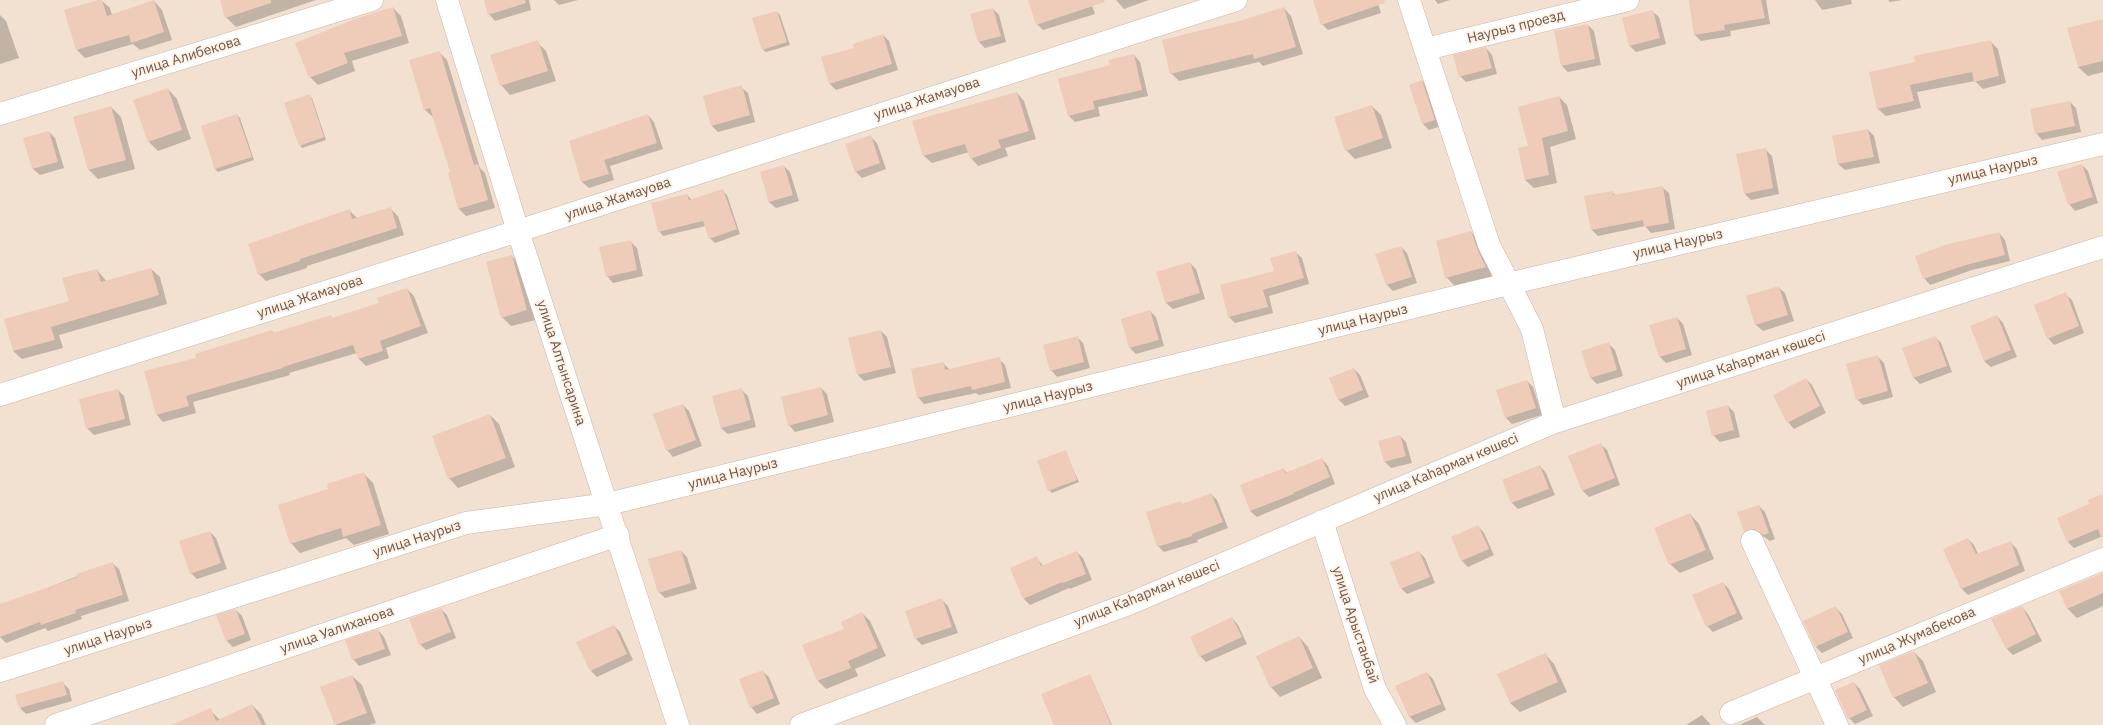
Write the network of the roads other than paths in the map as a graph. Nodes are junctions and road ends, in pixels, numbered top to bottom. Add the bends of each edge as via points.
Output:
1 (372, 0) edge
2 (446, 0) edge
3 (1236, 0) edge
4 (1409, 0) edge
5 (1628, 0) edge
6 (1426, 49) junction
7 (0, 114) edge
8 (2103, 144) edge
9 (518, 231) junction
10 (2103, 247) edge
11 (1508, 284) junction
12 (0, 395) edge
13 (1555, 422) junction
14 (608, 504) junction
15 (1322, 521) junction
16 (618, 534) junction
17 (1752, 541) dead end
18 (2103, 559) edge
19 (0, 671) edge
20 (1816, 679) junction
21 (1731, 713) dead end
22 (56, 725) edge
23 (678, 725) edge
24 (801, 725) edge
25 (1395, 725) edge
26 (1837, 725) edge

1 - 7 street, улица Алибекова
2 - 9 street, улица Алтынсарина
3 - 9 street, улица Жамауова
4 - 6 street
5 - 6 street, Наурыз проезд
6 - 11 street via 1489,245
8 - 11 street, улица Наурыз
9 - 12 street, улица Жамауова
9 - 14 street, улица Алтынсарина
10 - 13 street, улица Каһарман көшесі
11 - 13 street via 1532,329
11 - 14 street, улица Наурыз
13 - 15 street, улица Каһарман көшесі
14 - 16 street, улица Алтынсарина
14 - 19 street, улица Наурыз via 466,523
15 - 24 street, улица Каһарман көшесі via 1129,604
15 - 25 street, улица Арыстанбай via 1375,689
16 - 22 street, улица Уалиханова
16 - 23 street, улица Алтынсарина
17 - 20 street
18 - 20 street, улица Жумабекова
20 - 21 street, улица Жумабекова
20 - 26 street

